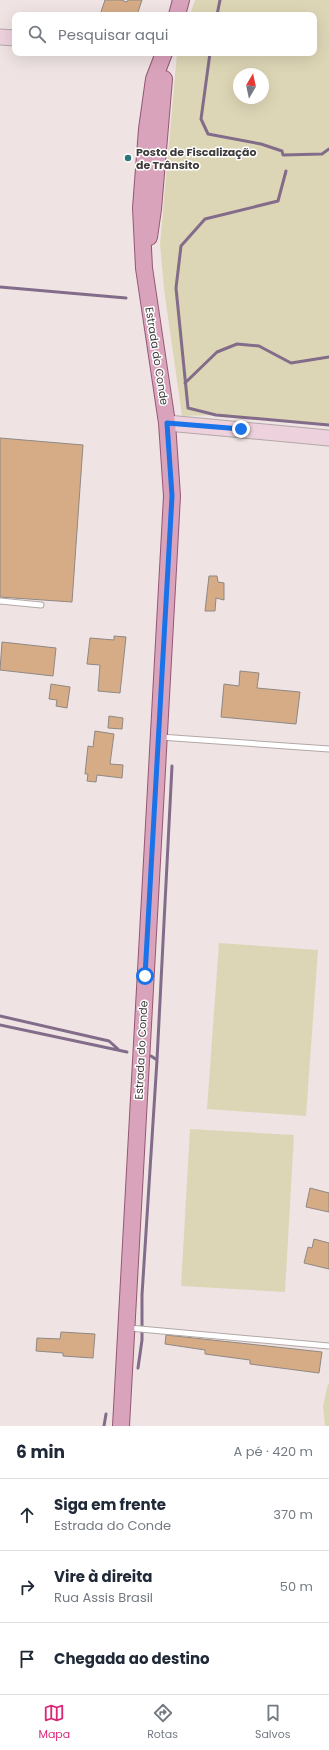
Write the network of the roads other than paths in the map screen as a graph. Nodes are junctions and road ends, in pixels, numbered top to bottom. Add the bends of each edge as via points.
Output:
1 (181, 0) edge
2 (177, 12) edge
3 (0, 37) edge
4 (12, 38) edge
5 (164, 56) edge
6 (167, 423) junction
7 (329, 438) edge
8 (0, 601) edge
9 (41, 605) dead end
10 (159, 737) junction
11 (329, 749) edge
12 (132, 1328) junction
13 (329, 1346) edge
14 (121, 1426) edge

1 - 2 main road
3 - 4 street
5 - 6 main road, Estrada do Conde via 153,209 144,268
6 - 7 street
6 - 10 main road, Estrada do Conde via 172,496
8 - 9 lane
10 - 11 lane
10 - 12 main road, Estrada do Conde
12 - 13 lane
12 - 14 main road, Estrada do Conde

